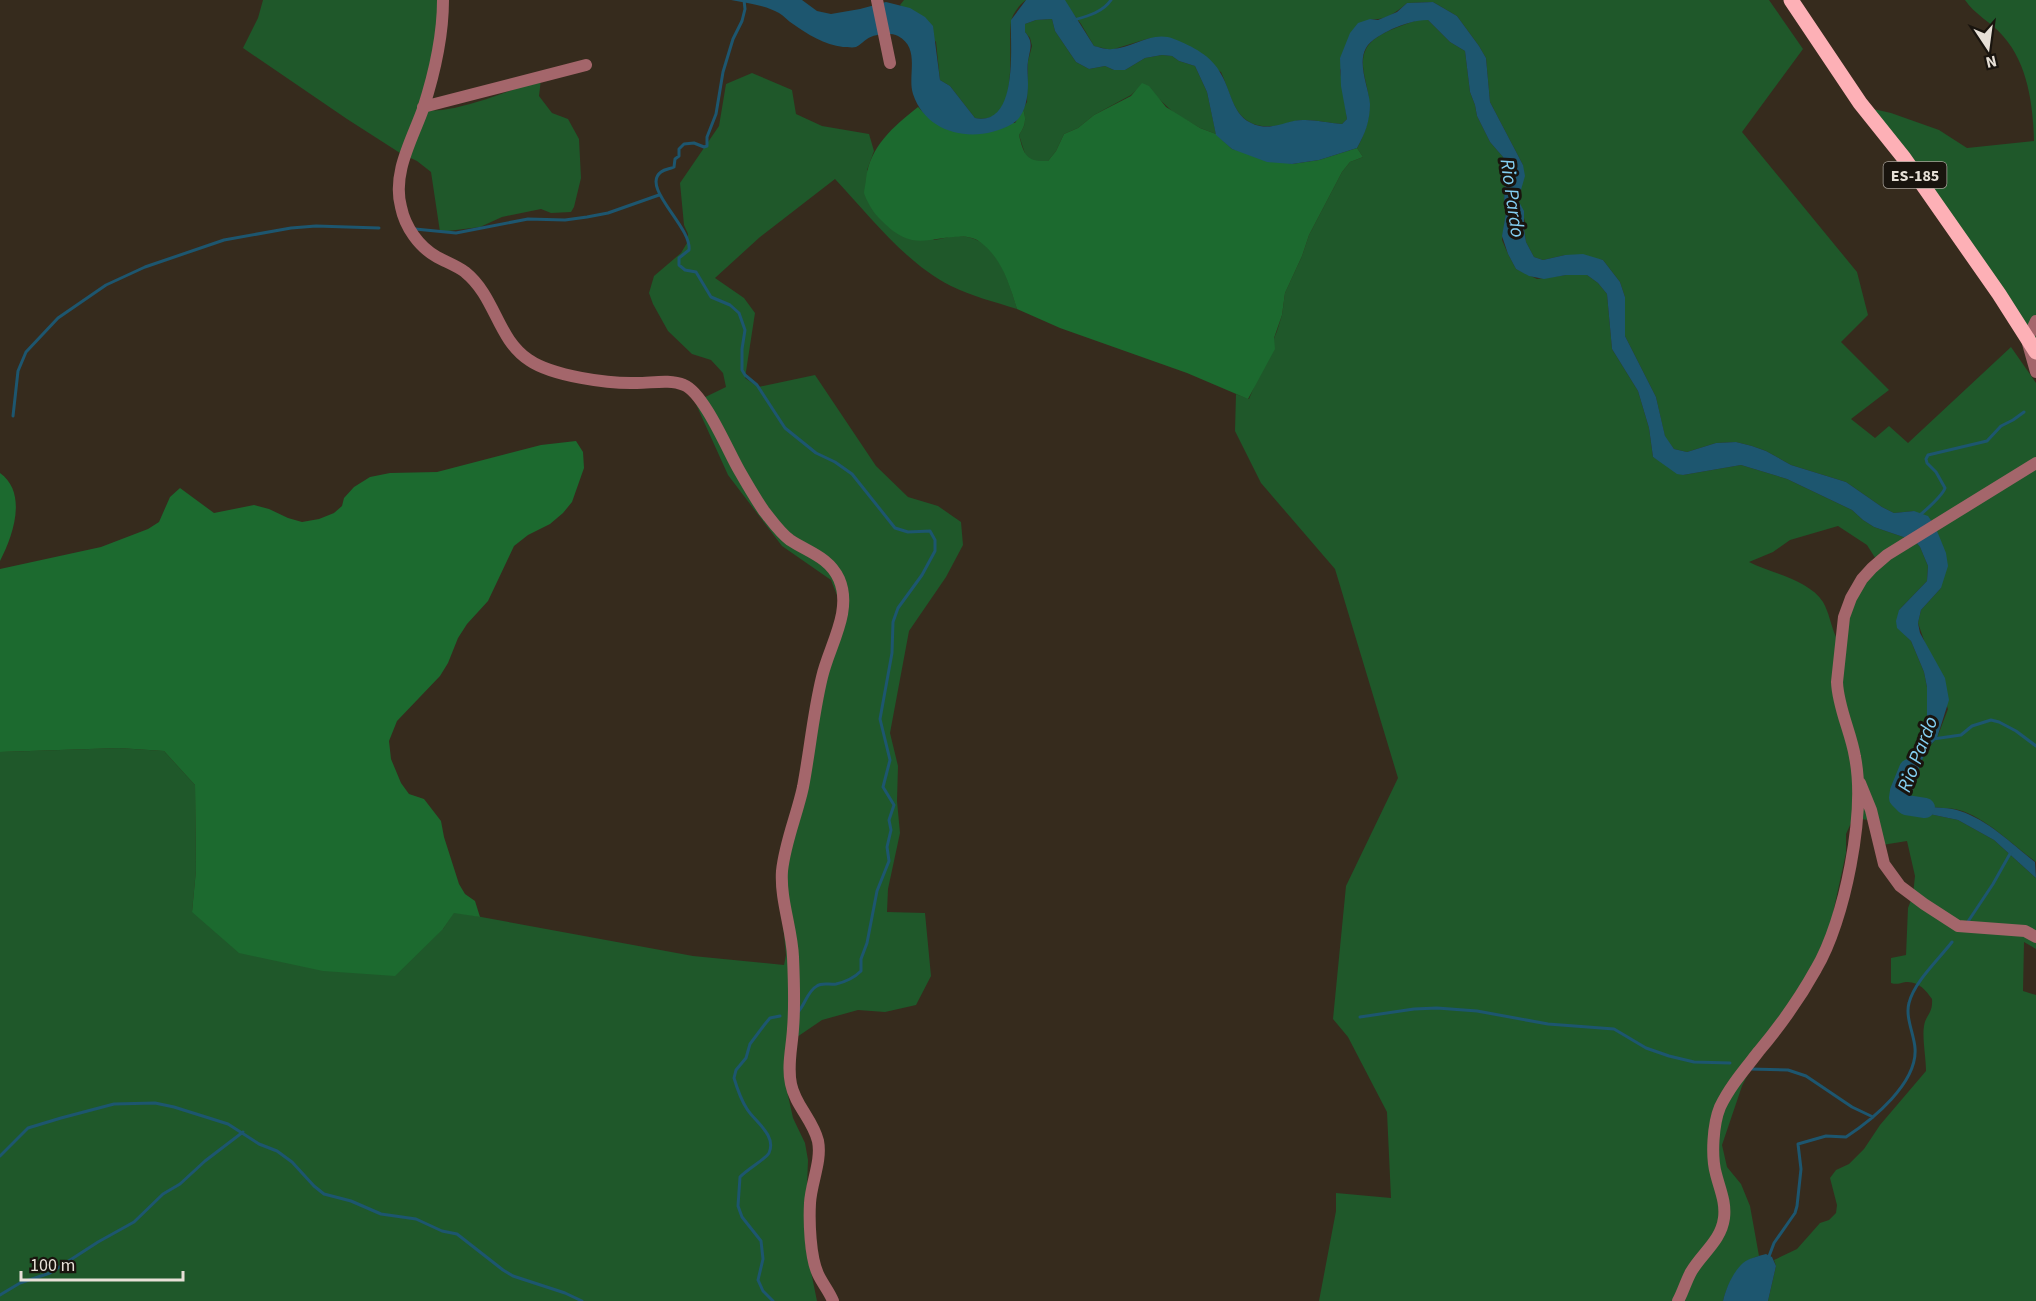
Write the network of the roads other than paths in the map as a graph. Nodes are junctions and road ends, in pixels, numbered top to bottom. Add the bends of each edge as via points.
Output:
1 (443, 0) edge
2 (1791, 0) edge
3 (877, 1) edge
4 (890, 63) dead end
5 (586, 65) dead end
6 (423, 107) junction
7 (2036, 321) edge
8 (2032, 346) edge
9 (2036, 372) edge
10 (2033, 463) edge
11 (1858, 779) junction
12 (2036, 937) edge
13 (833, 1301) edge
14 (1678, 1301) edge

1 - 6 street via 437,52
2 - 8 main road, ES-185
3 - 4 street
5 - 6 street
6 - 13 street via 398,188 401,209 422,246 463,271 480,287 513,347 536,364 607,381 683,384 693,390 765,512 786,537 833,568 842,589 841,618 814,710 803,786 782,874 793,957 790,1082 818,1141 810,1203 813,1253 819,1276
7 - 8 street
8 - 9 street
10 - 11 street via 1887,555 1862,579 1851,598 1844,617 1838,693
11 - 12 street via 1871,810 1884,864 1900,886 1958,926 2025,931
11 - 14 street via 1850,867 1835,926 1817,969 1742,1071 1720,1108 1714,1127 1715,1172 1725,1208 1724,1222 1720,1234 1691,1271

